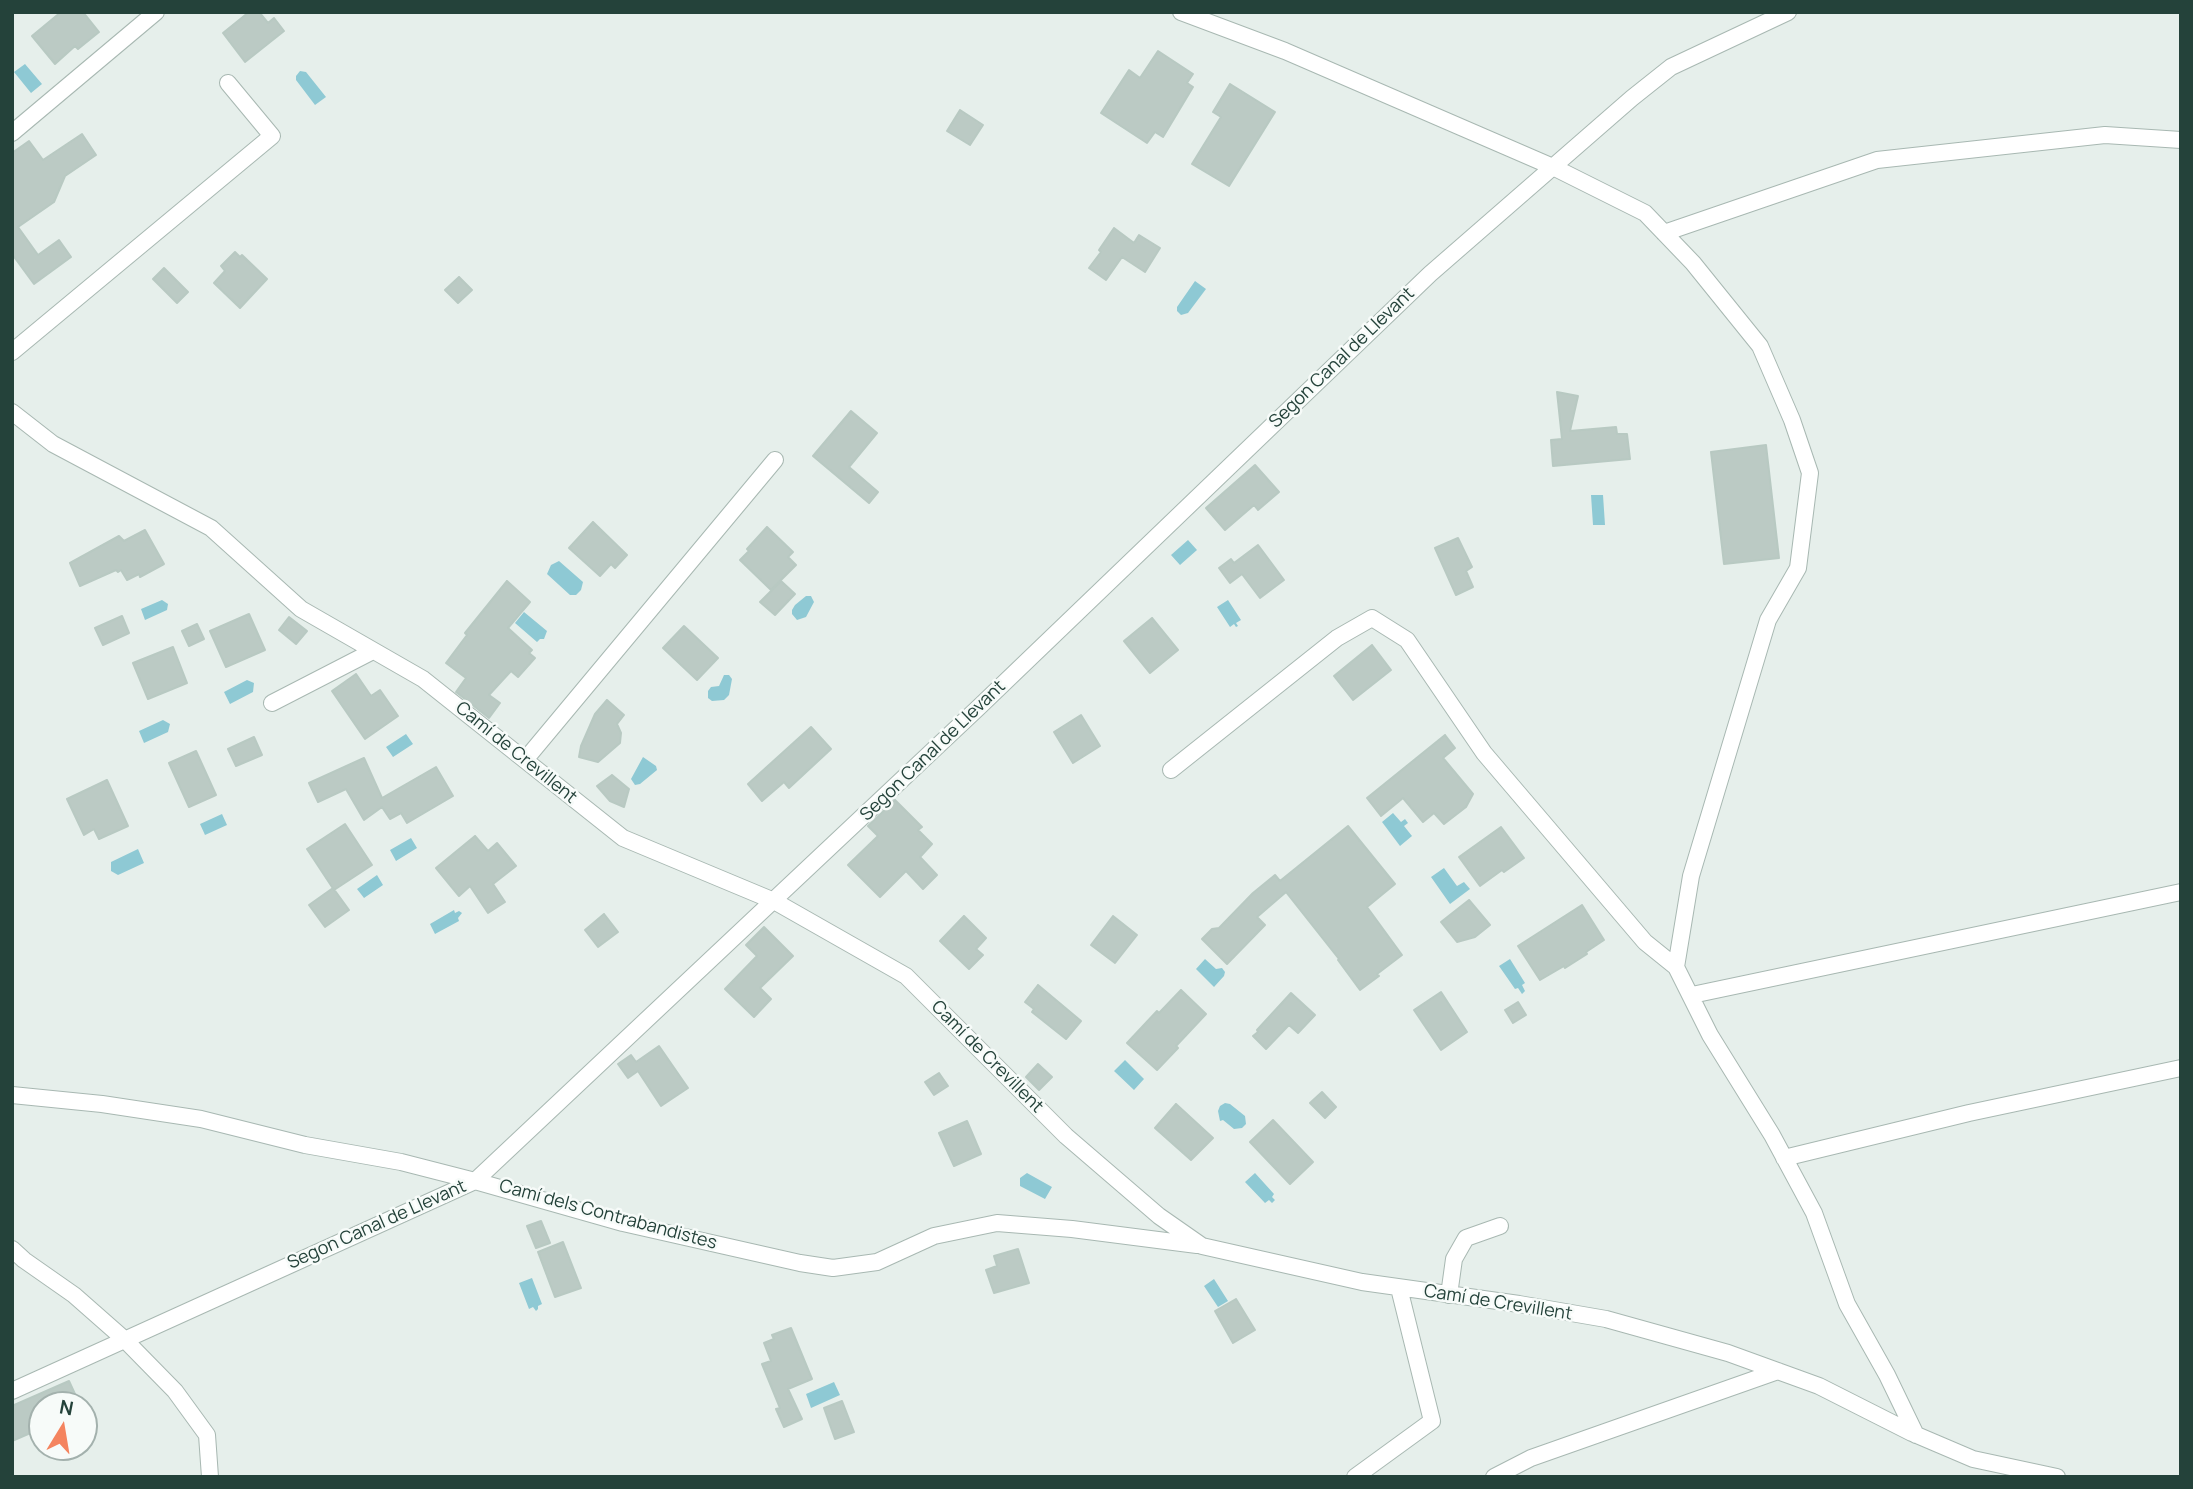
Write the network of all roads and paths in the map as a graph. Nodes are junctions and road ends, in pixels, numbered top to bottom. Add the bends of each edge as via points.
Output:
1 (156, 12) edge
2 (1181, 12) edge
3 (1788, 12) edge
4 (228, 83) dead end
5 (12, 133) edge
6 (2181, 140) edge
7 (1553, 167) junction
8 (1664, 233) junction
9 (12, 352) edge
10 (12, 412) edge
11 (775, 460) dead end
12 (373, 650) junction
13 (272, 703) dead end
14 (525, 760) junction
15 (1171, 770) dead end
16 (2181, 892) edge
17 (774, 901) junction
18 (1676, 967) junction
19 (1692, 995) junction
20 (2181, 1068) edge
21 (12, 1095) edge
22 (1784, 1157) junction
23 (475, 1181) junction
24 (1500, 1226) dead end
25 (1202, 1246) junction
26 (12, 1249) edge
27 (1399, 1288) junction
28 (1449, 1295) junction
29 (124, 1339) junction
30 (1778, 1371) junction
31 (12, 1391) edge
32 (1916, 1435) junction
33 (210, 1477) edge
34 (1355, 1477) edge
35 (1493, 1477) edge
36 (2057, 1477) edge

1 - 5 street
2 - 7 street via 1285,51
3 - 7 street, Segon Canal de Llevant via 1671,67
4 - 9 street via 272,136
6 - 8 street via 2105,135 1877,160
7 - 8 street via 1645,213
7 - 17 street, Segon Canal de Llevant via 1430,274
8 - 18 street via 1760,346 1793,420 1810,473 1798,568 1768,620 1690,876
10 - 12 street, Camí de Crevillent via 53,443 211,528 301,609
11 - 14 street
12 - 13 street
12 - 14 street, Camí de Crevillent via 423,678
14 - 17 street, Camí de Crevillent via 623,838
15 - 18 street via 1337,638 1372,618 1407,640 1483,753 1645,942
16 - 19 street
17 - 23 street, Segon Canal de Llevant
17 - 25 street, Camí de Crevillent via 906,976 1066,1136 1159,1216
18 - 19 street
19 - 22 street via 1710,1035
20 - 22 street
21 - 23 street, Camí dels Contrabandistes via 201,1119
22 - 32 street via 1814,1213 1847,1304
23 - 25 street, Camí dels Contrabandistes via 623,1223 833,1268 877,1262 934,1236 997,1223
23 - 29 street, Segon Canal de Llevant
24 - 28 street via 1466,1238 1454,1259
25 - 27 street, Camí de Crevillent
26 - 29 street
27 - 28 street, Camí de Crevillent
27 - 34 street via 1432,1421
28 - 30 street, Camí de Crevillent via 1606,1319
29 - 31 street, Segon Canal de Llevant
29 - 33 street via 174,1391 207,1435
30 - 32 street, Camí de Crevillent via 1819,1386
30 - 35 street via 1531,1458
32 - 36 street, Camí de Crevillent via 1973,1460

